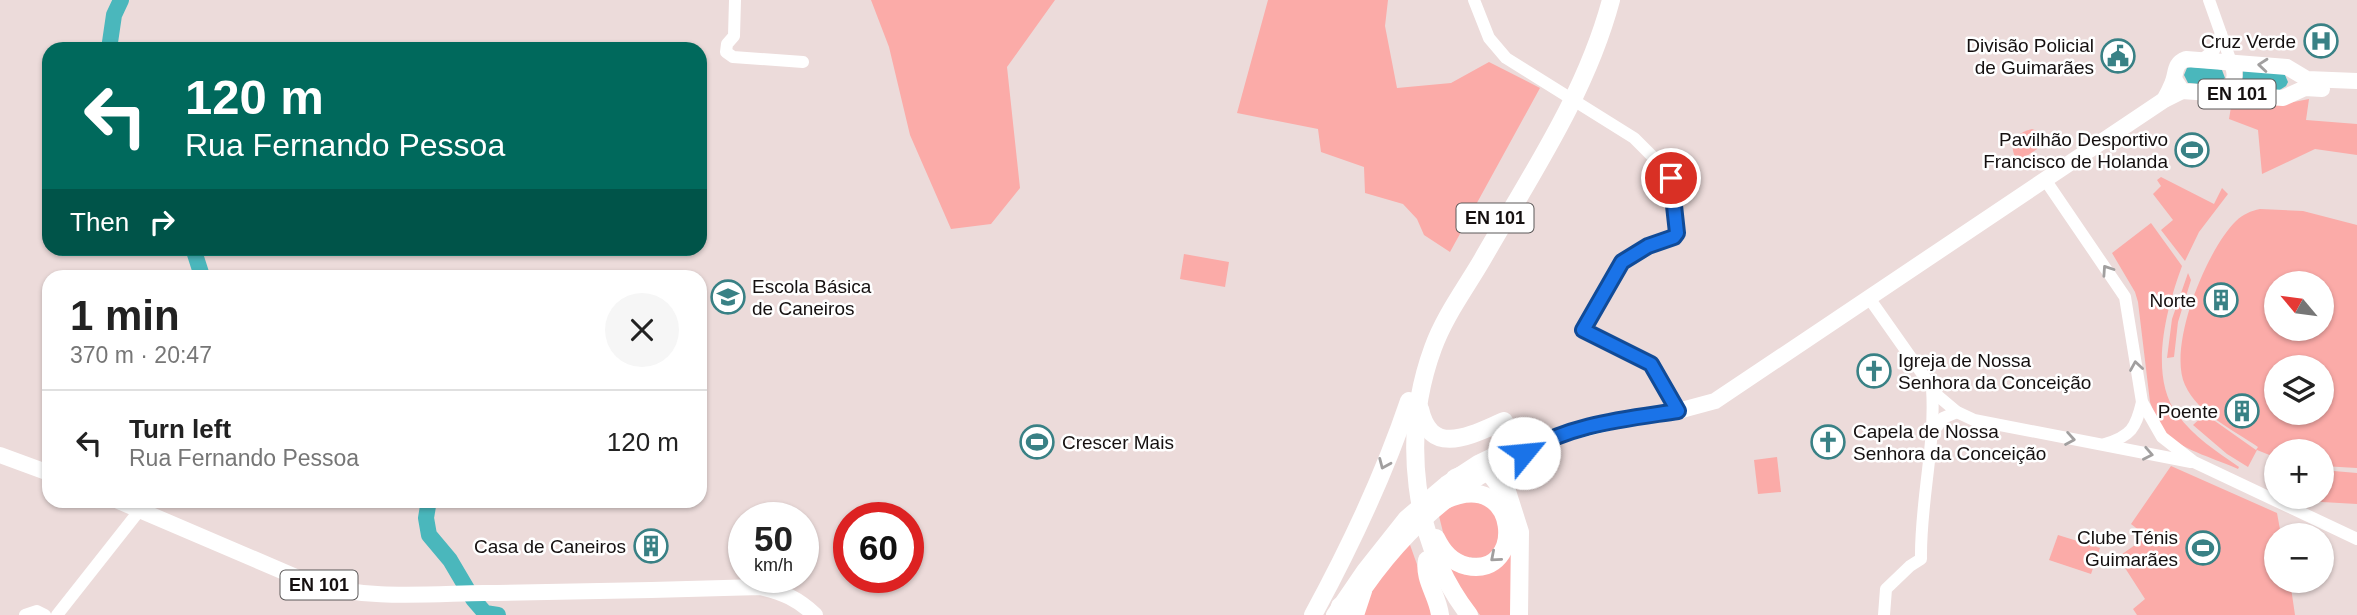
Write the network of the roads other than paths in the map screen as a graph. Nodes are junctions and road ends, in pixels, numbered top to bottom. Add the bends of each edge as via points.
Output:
1 (735, 0) edge
2 (1474, 0) edge
3 (1602, 0) edge
4 (1611, 0) edge
5 (2209, 0) edge
6 (2221, 34) junction
7 (2203, 59) junction
8 (803, 62) dead end
9 (2231, 62) junction
10 (2293, 71) junction
11 (2357, 81) edge
12 (2178, 85) junction
13 (2357, 92) edge
14 (2225, 93) junction
15 (2291, 94) junction
16 (2046, 181) junction
17 (1869, 299) junction
18 (1932, 387) junction
19 (1414, 401) junction
20 (2142, 402) junction
21 (1678, 411) junction
22 (1957, 412) junction
23 (1504, 421) dead end
24 (1933, 432) junction
25 (1543, 441) junction
26 (2101, 445) junction
27 (0, 455) edge
28 (1516, 457) junction
29 (2194, 462) junction
30 (42, 470) edge
31 (1488, 471) junction
32 (1455, 478) junction
33 (1412, 482) junction
34 (1445, 500) junction
35 (1511, 505) junction
36 (133, 508) edge
37 (139, 511) junction
38 (1427, 531) junction
39 (2357, 539) edge
40 (1431, 557) junction
41 (1363, 590) joint
42 (1343, 613) edge
43 (25, 615) edge
44 (45, 615) edge
45 (57, 615) edge
46 (815, 615) edge
47 (1313, 615) edge
48 (1440, 615) edge
49 (1457, 615) edge
50 (1469, 615) edge
51 (1519, 615) edge
52 (1884, 615) edge

1 - 8 street via 734,36 726,52 733,57
2 - 21 street via 1489,38 1506,58 1634,138 1667,170 1674,188 1677,233 1622,262 1583,330 1651,364
3 - 19 highway, EN 101 via 1566,94 1431,329 1417,363
4 - 19 highway, EN 101 via 1574,101 1440,332
5 - 6 street
6 - 7 street via 2214,50
6 - 9 street
7 - 9 main road, EN 101
7 - 12 main road, EN 101 via 2180,61 2175,67
10 -> 9 main road, EN 101
9 - 14 main road via 2234,82
10 - 11 main road, EN 101 via 2307,79
10 - 15 main road
12 - 14 main road, EN 101
12 - 16 main road, EN 101 via 2164,100
13 - 15 main road, EN 101 via 2305,88
14 - 15 main road, EN 101 via 2283,98
16 - 17 main road, EN 101
20 -> 16 street via 2125,297
17 - 18 street
17 - 21 main road, EN 101 via 1715,401
18 - 22 street
18 - 24 street
19 - 23 highway via 1425,426 1442,438 1469,436
19 - 33 highway, EN 101 via 1405,441
19 -> 47 highway
20 - 26 street via 2131,432
20 - 29 street via 2162,437
21 - 25 main road, EN 101 via 1620,420
22 - 24 street via 1943,418
22 -> 26 street via 1974,421
24 - 52 street via 1921,559 1886,589
25 - 28 main road, EN 101
25 - 32 main road, EN 101 via 1496,454
26 -> 29 street
27 - 30 main road
28 - 31 main road, EN 101
28 - 35 highway via 1505,485
29 - 39 street
31 - 32 highway via 1478,469
31 - 34 main road, EN 101
31 - 35 highway
32 - 42 main road, EN 101 via 1406,518 1364,571
33 - 38 highway, EN 101
33 - 40 highway, EN 101 via 1413,519
34 -> 38 highway via 1476,494 1500,506 1508,528 1501,554 1483,566 1463,565 1447,555
34 - 41 main road, EN 101 via 1406,537
35 - 51 highway via 1521,545
36 - 37 main road, EN 101
37 - 45 street
37 - 46 main road, EN 101 via 333,590 455,594 760,587 797,599
38 - 40 highway, EN 101
40 - 48 highway via 1425,571
40 - 49 highway, EN 101 via 1440,587
40 - 50 highway, EN 101
41 - 42 highway
43 - 44 street via 37,611

